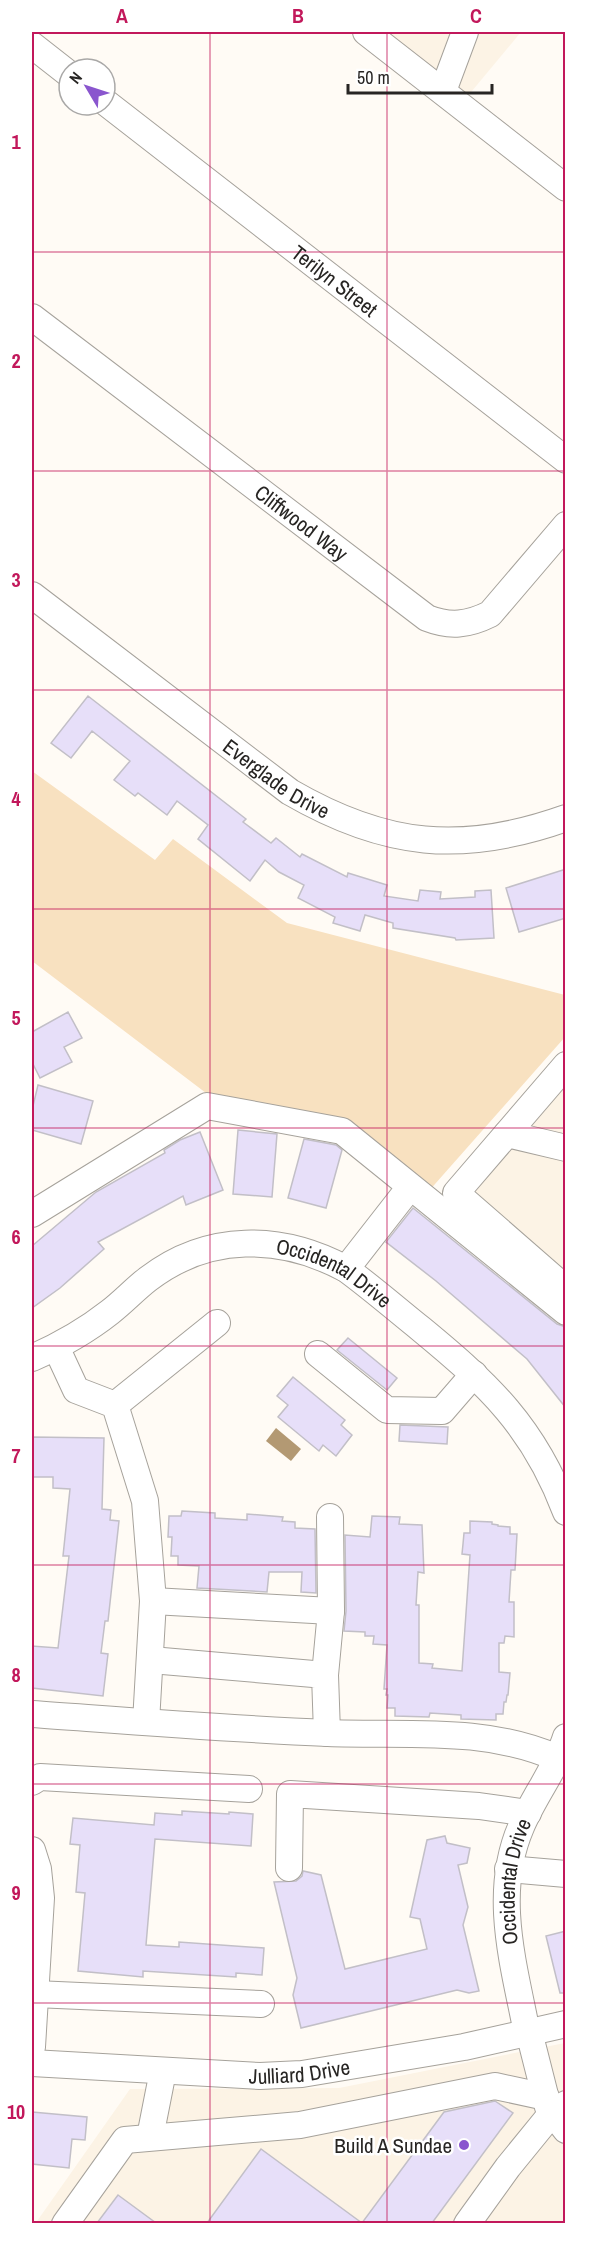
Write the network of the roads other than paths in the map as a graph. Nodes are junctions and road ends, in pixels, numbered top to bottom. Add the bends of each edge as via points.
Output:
1 (366, 32) edge
2 (465, 32) edge
3 (32, 45) edge
4 (57, 65) edge
5 (443, 91) junction
6 (117, 111) edge
7 (566, 188) edge
8 (32, 316) edge
9 (566, 460) edge
10 (566, 525) edge
11 (32, 595) edge
12 (566, 818) edge
13 (566, 1065) edge
14 (507, 1134) junction
15 (566, 1148) edge
16 (410, 1187) junction
17 (32, 1214) edge
18 (346, 1269) junction
19 (565, 1293) edge
20 (217, 1323) dead end
21 (56, 1347) junction
22 (318, 1354) dead end
23 (32, 1358) edge
24 (474, 1374) junction
25 (115, 1405) junction
26 (566, 1512) edge
27 (330, 1517) dead end
28 (153, 1601) junction
29 (331, 1611) junction
30 (151, 1660) junction
31 (325, 1674) junction
32 (32, 1714) edge
33 (146, 1722) junction
34 (327, 1733) junction
35 (561, 1748) edge
36 (32, 1782) edge
37 (249, 1789) dead end
38 (528, 1813) junction
39 (32, 1850) edge
40 (289, 1868) dead end
41 (508, 1869) junction
42 (566, 1874) edge
43 (35, 1994) junction
44 (261, 2004) dead end
45 (566, 2024) edge
46 (528, 2033) junction
47 (32, 2047) edge
48 (32, 2063) edge
49 (163, 2071) junction
50 (557, 2111) edge
51 (150, 2137) junction
52 (65, 2223) edge
53 (466, 2223) edge

1 - 5 street
2 - 5 street
3 - 4 street
5 - 7 street
6 - 9 street, Terilyn Street
8 - 10 street, Cliffwood Way via 427,618 460,625 490,614
11 - 12 street, Everglade Drive via 290,792 353,824 411,838 458,841 499,837
13 - 14 street
14 - 15 street
14 - 19 street via 456,1193
16 - 17 street via 342,1131 207,1106
16 - 18 street
16 - 19 street
18 - 21 street, Occidental Drive via 296,1248 252,1243 216,1247 174,1263 111,1312
18 - 24 street, Occidental Drive
20 - 25 street
21 - 23 street, Occidental Drive
21 - 25 street via 76,1390
22 - 24 street via 387,1410 442,1411
24 - 26 street, Occidental Drive via 512,1414 537,1450
25 - 28 street via 145,1502
27 - 29 street
28 - 29 street
28 - 30 street
29 - 31 street
30 - 31 street
30 - 33 street
31 - 34 street
32 - 33 street
33 - 34 street
34 - 35 street via 472,1736
35 - 38 street, Occidental Drive
36 - 37 street via 40,1777
38 - 40 street via 479,1806 290,1794
38 - 41 street, Occidental Drive
39 - 43 street via 41,1898
41 - 42 street
41 - 46 street, Occidental Drive via 507,1922
43 - 44 street
43 - 47 street
45 - 46 street, Julliard Drive
46 - 49 street, Julliard Drive via 302,2074
46 - 50 street, Occidental Drive
48 - 49 street, Julliard Drive
49 - 51 street
50 - 51 street via 495,2086 300,2125
50 - 53 street
51 - 52 street via 125,2140

